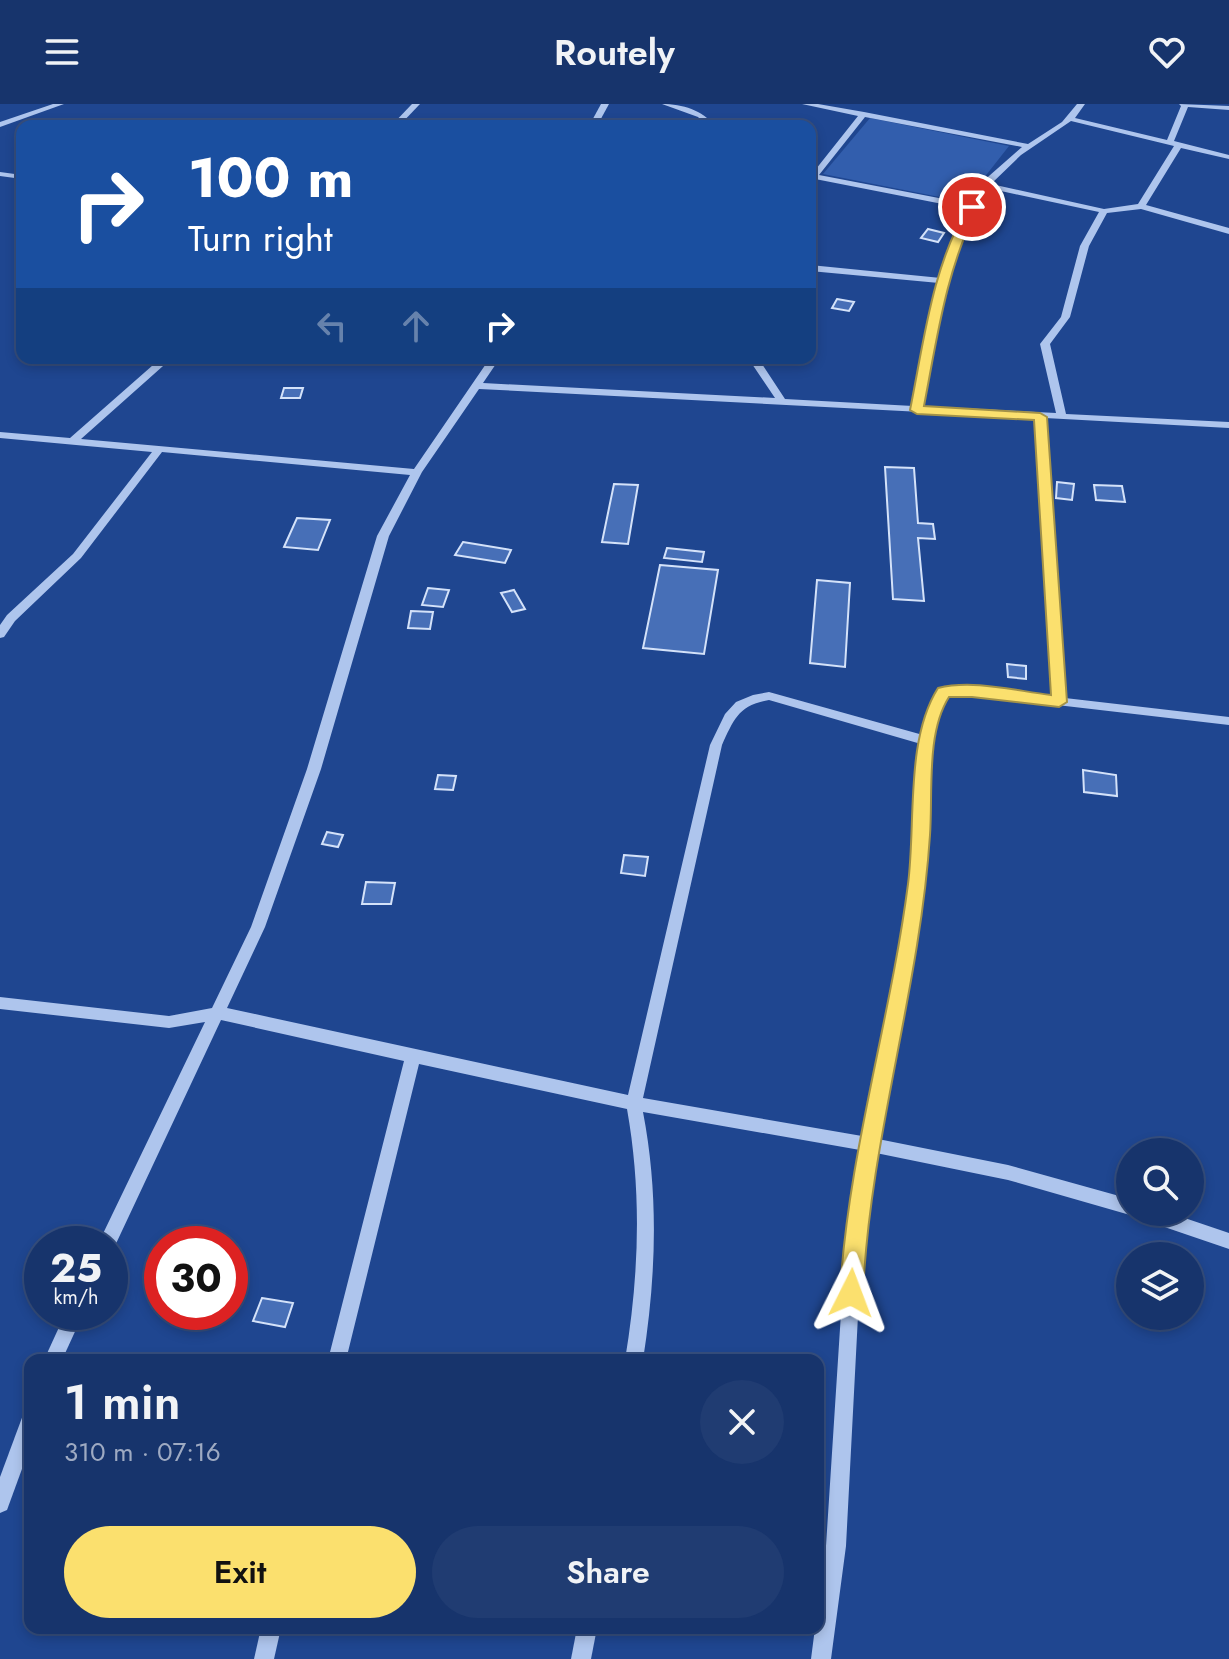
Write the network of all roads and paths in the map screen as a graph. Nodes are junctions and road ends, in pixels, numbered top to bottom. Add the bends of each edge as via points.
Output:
1 (60, 104) edge
2 (416, 104) edge
3 (666, 104) edge
4 (806, 104) edge
5 (1081, 104) edge
6 (1184, 104) edge
7 (1229, 108) edge
8 (864, 114) junction
9 (1071, 119) junction
10 (401, 120) edge
11 (706, 120) edge
12 (0, 125) edge
13 (1175, 143) junction
14 (1028, 146) junction
15 (1229, 157) edge
16 (816, 171) edge
17 (816, 177) edge
18 (984, 185) junction
19 (1141, 206) junction
20 (972, 207) junction
21 (1104, 211) junction
22 (1229, 231) edge
23 (816, 269) edge
24 (943, 281) junction
25 (160, 364) edge
26 (491, 364) edge
27 (757, 364) edge
28 (477, 386) junction
29 (783, 403) junction
30 (917, 410) junction
31 (1040, 417) junction
32 (1062, 418) junction
33 (1229, 425) edge
34 (0, 435) edge
35 (72, 442) junction
36 (159, 449) junction
37 (417, 472) junction
38 (0, 634) edge
39 (1059, 702) junction
40 (1229, 721) edge
41 (928, 741) junction
42 (0, 1003) edge
43 (219, 1013) junction
44 (413, 1056) junction
45 (634, 1104) junction
46 (869, 1143) junction
47 (1116, 1202) edge
48 (116, 1226) edge
49 (1185, 1226) edge
50 (1229, 1241) edge
51 (67, 1330) edge
52 (56, 1354) edge
53 (338, 1354) edge
54 (635, 1354) edge
55 (24, 1438) edge
56 (0, 1503) edge
57 (270, 1634) edge
58 (586, 1634) edge
59 (264, 1659) edge
60 (581, 1659) edge
61 (821, 1659) edge

1 - 12 street
2 - 10 street
3 - 11 street
4 - 8 street
5 - 9 street
6 - 7 street
6 - 13 street
8 - 14 street via 890,114
8 - 16 street
9 - 13 street
9 - 14 street via 1055,134
13 - 15 street
13 - 19 street
14 - 18 street
17 - 20 street
18 - 20 street
18 - 21 street
19 - 21 street
19 - 22 street
20 - 24 street
21 - 32 street via 1087,240 1064,319 1045,344
23 - 24 street
24 - 30 street
25 - 35 street
26 - 28 street
27 - 29 street
28 - 29 street
28 - 37 street
29 - 30 street
30 - 31 street
31 - 32 street
31 - 39 street
32 - 33 street
34 - 35 street
35 - 36 street
36 - 37 street
36 - 38 street via 77,556
37 - 43 street via 383,536 314,769 258,927
39 - 40 street
39 - 41 street via 944,692 934,708
41 - 45 street via 769,696 748,699 731,712 716,745
41 - 46 street via 917,885
42 - 43 street via 169,1022
43 - 44 street
43 - 48 street
44 - 45 street
44 - 53 street
45 - 46 street
45 - 54 street via 645,1155 648,1212
46 - 47 street
46 - 61 street via 855,1220 837,1532
49 - 50 street
51 - 52 street
55 - 56 street
57 - 59 street
58 - 60 street

